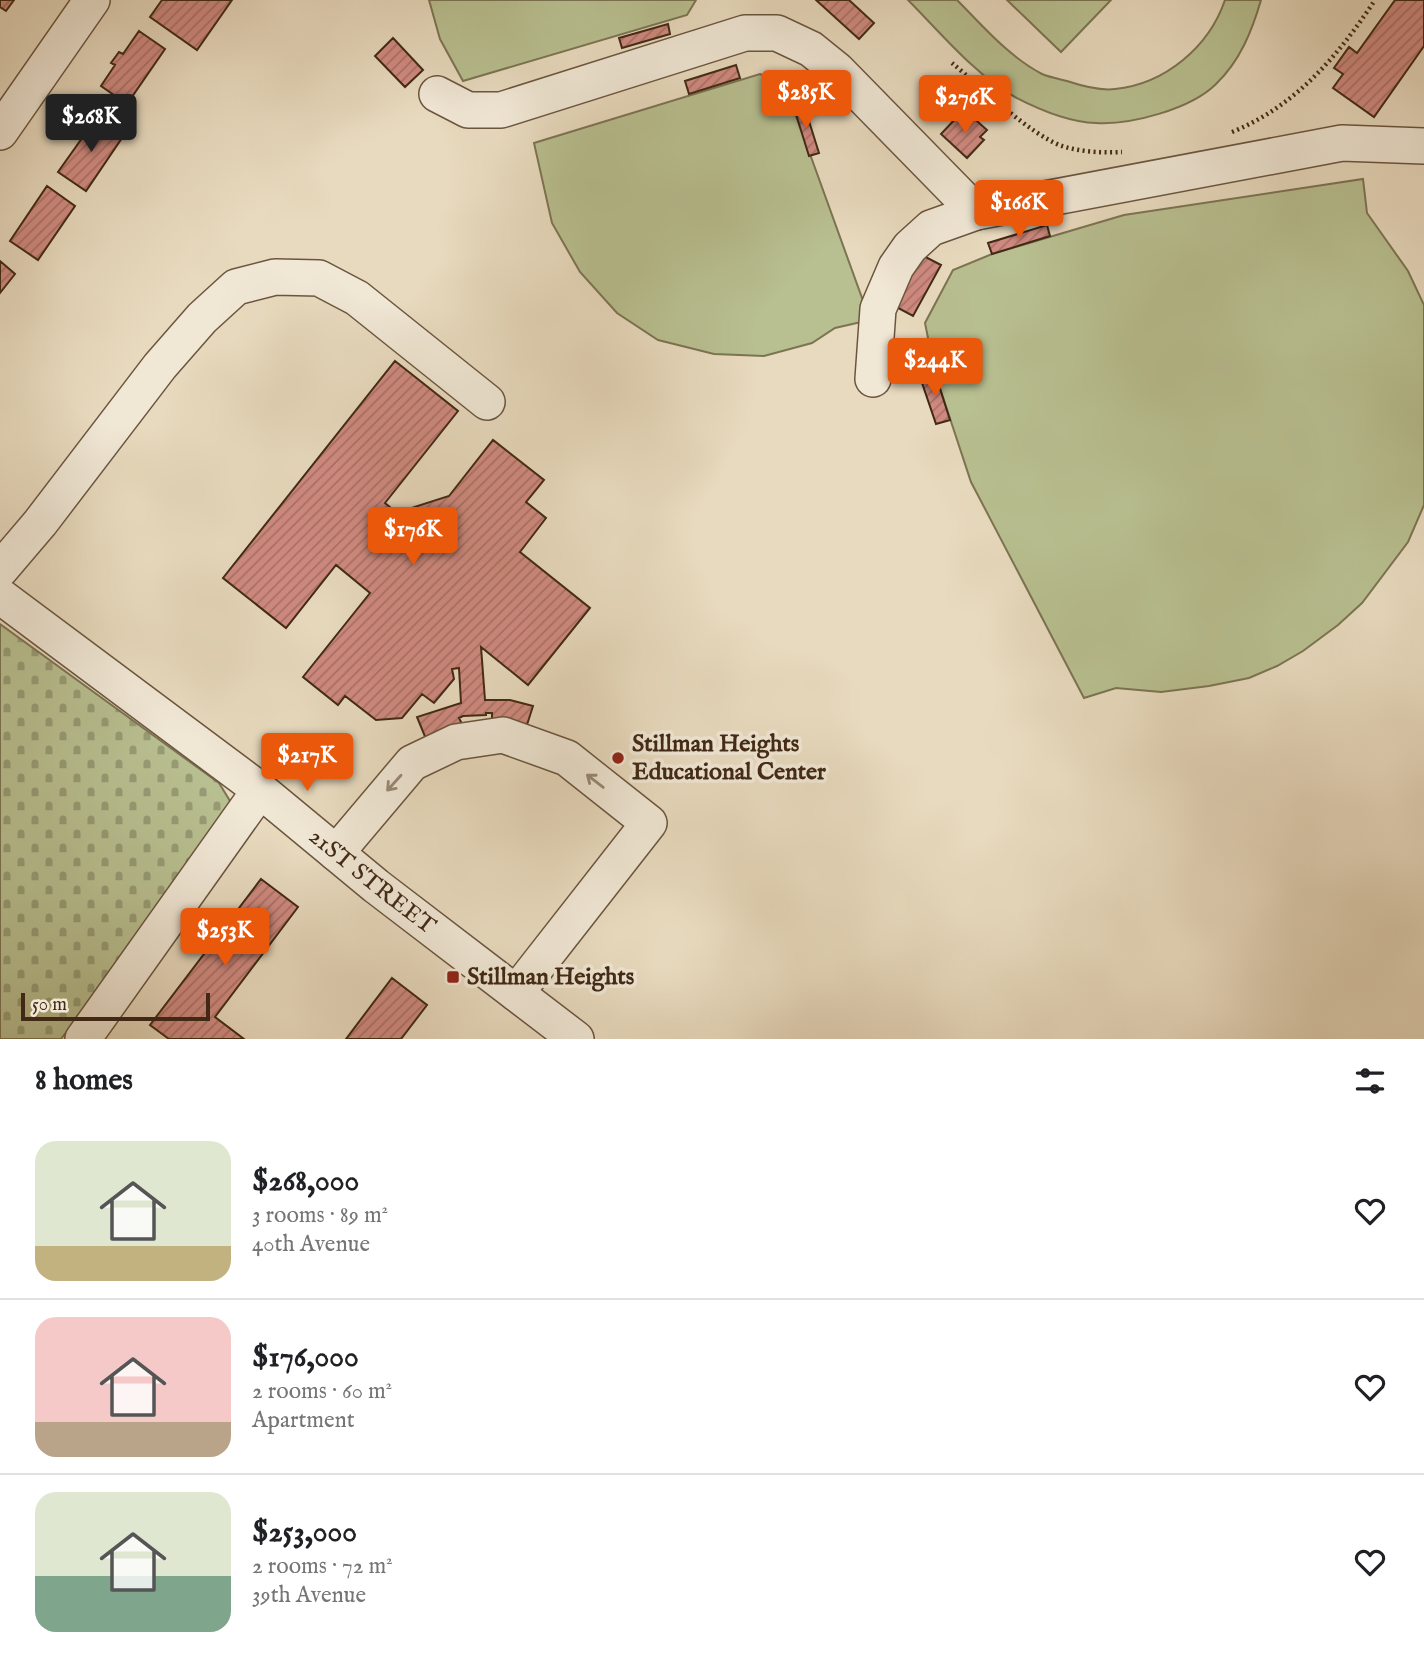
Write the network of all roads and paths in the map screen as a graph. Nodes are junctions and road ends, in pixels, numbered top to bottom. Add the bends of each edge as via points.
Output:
1 (92, 0) edge
2 (1376, 0) edge
3 (952, 63) dead end
4 (437, 94) dead end
5 (0, 132) edge
6 (1228, 133) dead end
7 (1424, 146) edge
8 (1125, 152) dead end
9 (976, 212) junction
10 (873, 379) dead end
11 (487, 402) dead end
12 (0, 570) edge
13 (0, 596) edge
14 (260, 790) junction
15 (336, 853) junction
16 (516, 993) junction
17 (83, 1039) edge
18 (576, 1039) edge

1 - 5 street
2 - 6 path via 1332,61 1296,96
3 - 8 path via 1024,123 1061,145 1099,153
4 - 9 street via 468,110 501,110 746,33 777,33 811,49 837,71
7 - 9 street via 1342,143
9 - 10 street via 931,228 896,267 878,309
11 - 12 street via 357,298 319,278 275,277 236,287 160,366
13 - 14 street, 21ST STREET
14 - 15 street, 21ST STREET
14 - 17 street
15 - 16 street, 21ST STREET
16 -> 15 street via 649,823 567,758 503,735 456,742 412,763
16 - 18 street, 21ST STREET

